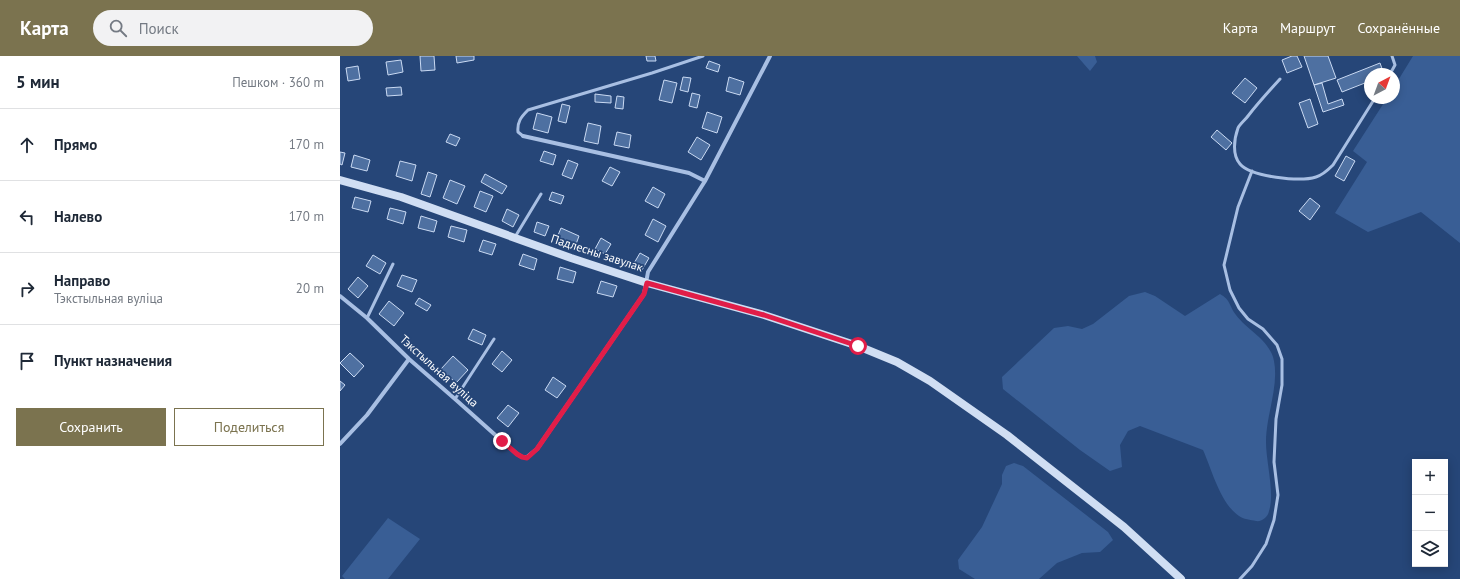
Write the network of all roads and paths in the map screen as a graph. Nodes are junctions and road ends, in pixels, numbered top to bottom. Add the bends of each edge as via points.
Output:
1 (703, 56) edge
2 (770, 56) edge
3 (1392, 56) edge
4 (1393, 68) edge
5 (1280, 79) dead end
6 (1371, 104) edge
7 (523, 136) joint
8 (1252, 171) junction
9 (340, 180) edge
10 (704, 181) junction
11 (542, 194) dead end
12 (515, 237) junction
13 (394, 264) dead end
14 (647, 283) junction
15 (340, 296) edge
16 (367, 318) junction
17 (494, 340) dead end
18 (409, 359) junction
19 (455, 399) junction
20 (340, 444) edge
21 (1181, 579) edge
22 (1240, 579) edge

1 - 7 lane via 528,110 522,115 518,125 518,132
2 - 10 street, Падлесны завулак
3 - 4 lane
5 - 8 lane via 1239,128 1235,155 1239,164
6 - 8 lane via 1333,165 1324,174 1302,179 1272,177
7 - 10 street via 689,173
8 - 22 lane via 1238,207 1224,265 1230,290 1239,308 1277,345 1282,359 1282,385 1276,419 1274,462 1278,495 1274,520 1266,544
9 - 12 street, Падлесны завулак via 401,197
10 - 14 street, Падлесны завулак via 648,272
11 - 12 lane
12 - 14 street, Падлесны завулак
13 - 16 lane
14 - 19 street, Тэкстыльная вуліца via 644,294 537,449 527,458 517,454
14 - 21 street via 764,315 858,346 897,362 930,381 1007,435 1124,527
15 - 16 street, Тэкстыльная вуліца
16 - 18 street, Тэкстыльная вуліца
17 - 19 lane
18 - 19 street, Тэкстыльная вуліца
18 - 20 street via 367,415

